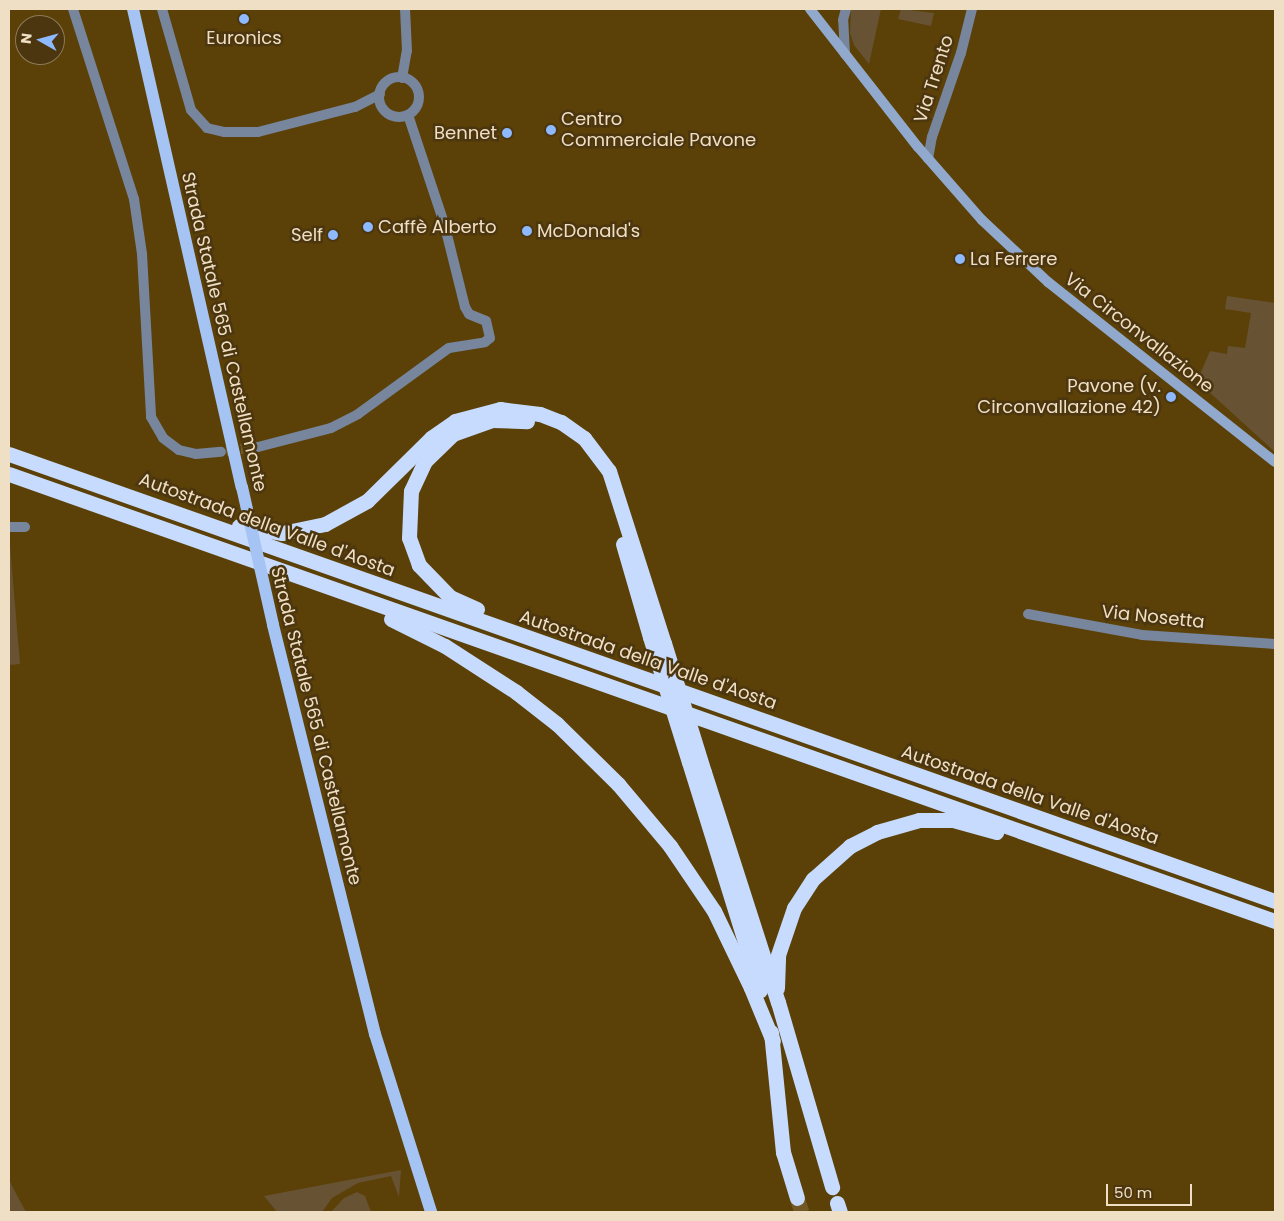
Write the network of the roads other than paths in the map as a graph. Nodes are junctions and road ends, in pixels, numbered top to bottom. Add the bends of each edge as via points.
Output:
1 (73, 9) edge
2 (133, 9) edge
3 (162, 9) edge
4 (405, 9) edge
5 (846, 9) edge
6 (972, 9) edge
7 (813, 11) edge
8 (845, 54) junction
9 (402, 78) junction
10 (380, 94) junction
11 (408, 115) junction
12 (928, 160) junction
13 (258, 446) tunnel mouth
14 (221, 452) tunnel mouth
15 (9, 454) edge
16 (1275, 462) edge
17 (9, 474) edge
18 (123, 494) junction
19 (9, 527) edge
20 (25, 527) dead end
21 (305, 578) junction
22 (1028, 614) dead end
23 (1275, 644) edge
24 (574, 653) junction
25 (1081, 852) junction
26 (1275, 901) edge
27 (1275, 921) edge
28 (778, 1002) junction
29 (773, 1041) junction
30 (832, 1187) dead end
31 (797, 1198) tunnel mouth
32 (431, 1212) edge

1 - 14 street via 134,199 142,254 152,418 164,438 179,450 196,454
2 - 32 main road, Strada Statale 565 di Castellamonte, bridge via 272,625 375,1034
3 - 10 street via 192,110 207,128 224,132 258,132 355,107
4 - 9 street via 408,51
5 - 8 street via 843,20
6 - 12 street, Via Trento via 961,53 932,137
7 - 8 main road, Via Circonvallazione
8 - 12 main road, Via Circonvallazione
9 - 10 street via 390,80
9 - 11 street via 413,84 418,95 416,106
10 - 11 street via 385,112 396,117
11 - 13 street via 444,223 465,307 470,314 486,322 490,338 485,342 449,348 358,414 331,428
12 - 16 main road, Via Circonvallazione via 982,220 1048,282
15 - 18 highway, Autostrada della Valle d'Aosta
17 - 21 highway, Autostrada della Valle d'Aosta
18 - 24 highway, Autostrada della Valle d'Aosta
18 - 28 highway, bridge via 157,499 246,528 295,532 333,520 367,501 431,438 455,420 500,409 540,414 561,422 584,438 609,471
19 - 20 street
21 - 25 highway, Autostrada della Valle d'Aosta
21 - 29 highway via 352,605 425,634 482,668 557,724 593,758 670,846 714,911
22 - 23 street, Via Nosetta via 1142,635
24 - 26 highway, Autostrada della Valle d'Aosta
24 - 29 highway, bridge via 509,621 456,600 438,587 419,565 409,538 410,491 416,475 434,450 466,428 492,420 533,422 562,434 585,453 605,487 746,936
25 - 27 highway, Autostrada della Valle d'Aosta
25 - 28 highway via 1031,844 982,828 936,819 904,823 863,839 825,867 794,908 778,955
28 - 30 highway
29 - 31 highway via 784,1152

